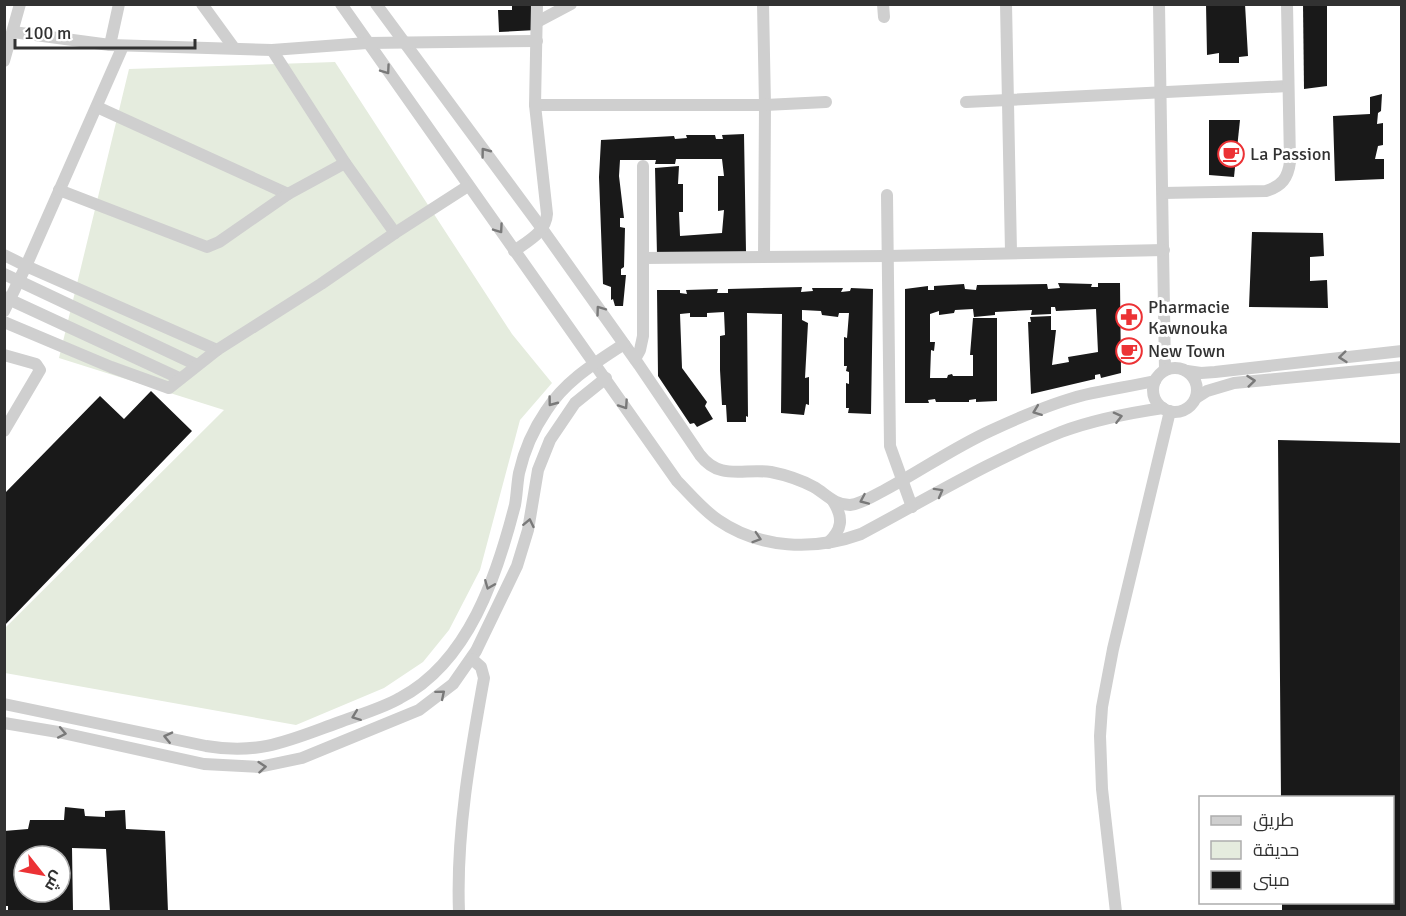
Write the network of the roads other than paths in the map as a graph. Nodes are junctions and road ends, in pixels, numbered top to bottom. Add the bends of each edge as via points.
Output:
1 (20, 4) edge
2 (119, 4) edge
3 (202, 4) edge
4 (341, 4) edge
5 (376, 4) edge
6 (537, 4) edge
7 (571, 4) edge
8 (763, 4) edge
9 (1006, 4) edge
10 (1159, 4) edge
11 (1287, 4) edge
12 (537, 22) junction
13 (13, 32) junction
14 (537, 42) junction
15 (367, 43) junction
16 (403, 43) junction
17 (117, 46) junction
18 (234, 48) junction
19 (272, 50) junction
20 (4, 61) edge
21 (1288, 86) junction
22 (1161, 92) junction
23 (1007, 100) junction
24 (826, 102) dead end
25 (966, 102) dead end
26 (535, 105) junction
27 (765, 105) junction
28 (97, 107) junction
29 (345, 163) junction
30 (643, 166) dead end
31 (468, 186) junction
32 (59, 190) junction
33 (1163, 193) junction
34 (288, 194) junction
35 (887, 195) dead end
36 (543, 230) junction
37 (394, 233) junction
38 (1164, 250) junction
39 (514, 251) junction
40 (1011, 252) junction
41 (4, 255) edge
42 (764, 256) junction
43 (887, 256) junction
44 (643, 258) junction
45 (26, 266) junction
46 (4, 274) edge
47 (18, 281) junction
48 (6, 302) edge
49 (4, 322) edge
50 (624, 344) junction
51 (217, 350) junction
52 (1401, 351) edge
53 (4, 355) edge
54 (635, 359) junction
55 (595, 363) junction
56 (197, 365) junction
57 (1401, 367) edge
58 (1165, 370) junction
59 (1187, 371) junction
60 (179, 378) junction
61 (606, 378) junction
62 (1155, 381) junction
63 (1196, 398) junction
64 (1167, 410) junction
65 (4, 431) edge
66 (902, 481) junction
67 (833, 501) junction
68 (912, 507) junction
69 (828, 543) junction
70 (472, 659) junction
71 (4, 704) edge
72 (4, 723) edge
73 (206, 746) junction
74 (204, 764) junction
75 (459, 912) edge
76 (1116, 912) edge

1 - 13 street
2 - 17 street
3 - 18 street
4 - 15 street
5 - 16 street
6 - 12 street
7 - 12 street
8 - 27 street
9 - 23 street
10 - 22 street
11 - 21 street
12 - 14 street
13 - 17 street
13 - 20 street
14 - 16 street
14 - 26 street
15 - 16 street
15 - 19 street
15 -> 31 street
36 -> 16 street
17 - 18 street
17 - 28 street
18 - 19 street
19 - 29 street
21 - 22 street
21 - 33 street via 1290,162 1280,185 1266,191
22 - 23 street
22 - 33 street
23 - 25 street
23 - 40 street
24 - 27 street
26 - 27 street
26 - 36 street via 547,204
27 - 42 street
28 - 32 street
28 - 34 street
29 - 34 street
29 - 37 street
30 - 44 street
31 - 37 street
31 -> 39 street
32 - 34 street via 207,247
32 - 45 street
33 - 38 street
35 - 43 street
36 - 39 street
50 -> 36 street
37 - 51 street
38 - 40 street
38 - 58 street
39 - 55 street
40 - 43 street
41 - 45 street
42 - 43 street
42 - 44 street
43 - 66 street via 889,433
44 - 54 street via 643,336
45 - 47 street
45 - 51 street
46 - 47 street
47 - 48 street
47 - 56 street
48 - 60 street
49 - 60 street via 160,386 169,388
50 - 54 street
50 - 55 street
51 - 56 street
52 -> 59 street via 1215,372
53 - 65 street via 36,364 40,370
54 - 67 street via 706,464 722,472 770,472 793,477
55 - 61 street
55 -> 73 street via 565,387 531,438 507,533 479,609 455,650 435,672 400,699 279,745 239,750
56 - 60 street
63 -> 57 street via 1234,383
58 - 59 street
58 - 62 street
59 - 63 street via 1197,383
61 -> 69 street via 677,481 718,520 764,541
70 -> 61 street via 517,566 528,530 538,470 550,440 575,403
62 - 64 street via 1154,396
62 -> 66 street via 1082,396 1039,410 988,431
63 - 64 street via 1186,409
68 -> 64 street via 1002,458 1063,431 1135,412
64 - 76 street via 1102,707 1102,789
66 -> 67 street via 854,505
66 - 68 street
67 - 69 street via 841,524
68 - 69 street via 861,534
74 -> 70 street via 259,767 288,763 318,752 419,710 453,684
70 - 75 street via 484,678 467,780
73 -> 71 street
72 -> 74 street
73 - 74 street

